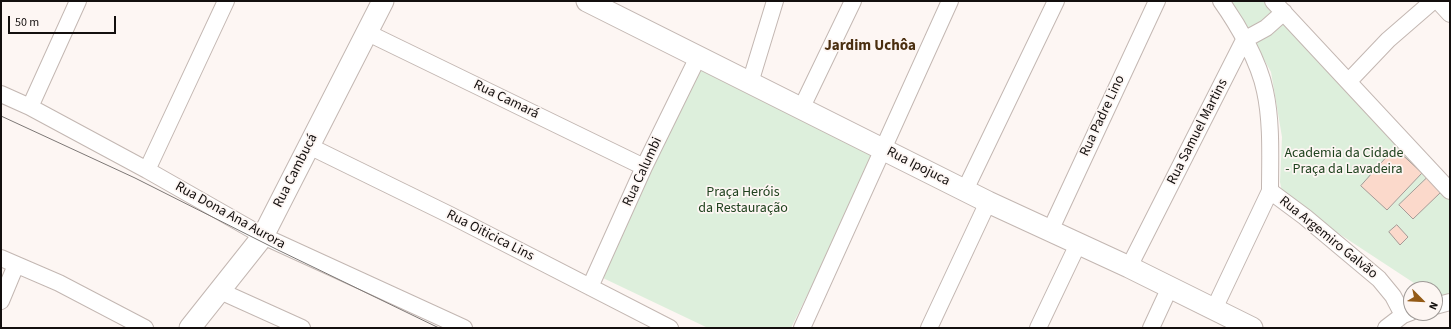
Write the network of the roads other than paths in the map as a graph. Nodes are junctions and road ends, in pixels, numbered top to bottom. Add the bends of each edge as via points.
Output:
1 (78, 1) edge
2 (226, 1) edge
3 (384, 1) edge
4 (587, 1) edge
5 (775, 1) edge
6 (852, 1) edge
7 (950, 1) edge
8 (1056, 1) edge
9 (1157, 1) edge
10 (1220, 1) edge
11 (1433, 1) edge
12 (1438, 1) edge
13 (1278, 7) edge
14 (1450, 14) edge
15 (368, 33) junction
16 (1244, 40) junction
17 (698, 57) junction
18 (1349, 81) junction
19 (750, 83) junction
20 (1, 94) edge
21 (30, 107) junction
22 (801, 109) junction
23 (309, 146) junction
24 (884, 150) junction
25 (644, 167) junction
26 (147, 170) junction
27 (965, 190) junction
28 (1270, 191) junction
29 (1450, 191) edge
30 (988, 202) junction
31 (1050, 231) junction
32 (263, 236) junction
33 (1078, 244) junction
34 (1, 258) edge
35 (16, 265) junction
36 (1129, 267) junction
37 (590, 287) junction
38 (1170, 287) junction
39 (220, 291) junction
40 (1, 301) edge
41 (1403, 308) edge
42 (1214, 309) junction
43 (1403, 316) edge
44 (145, 328) edge
45 (190, 328) edge
46 (302, 328) edge
47 (464, 328) edge
48 (670, 328) edge
49 (802, 328) edge
50 (929, 328) edge
51 (1038, 328) edge
52 (1151, 328) edge
53 (1252, 328) edge
54 (1386, 328) edge

1 - 21 street
2 - 26 street
3 - 15 main road, Rua Cambucá
4 - 17 main road, Rua Ipojuca
5 - 19 street
6 - 22 street
7 - 24 street
8 - 27 street
9 - 31 street, Rua Padre Lino
10 - 16 street, Rua Argemiro Galvão via 1232,16
11 - 18 street via 1388,40
12 - 14 street
13 - 16 street via 1266,28
13 - 18 street
15 - 23 main road, Rua Cambucá
15 - 25 street, Rua Camará
16 - 28 street, Rua Argemiro Galvão via 1255,61 1265,90
16 - 36 street, Rua Samuel Martins
17 - 19 main road, Rua Ipojuca
17 - 25 street, Rua Calumbi
18 - 29 street
19 - 22 main road, Rua Ipojuca
20 - 21 street, Rua Dona Ana Aurora
21 - 26 street, Rua Dona Ana Aurora
22 - 24 main road, Rua Ipojuca
23 - 32 main road, Rua Cambucá
23 - 37 street, Rua Oiticica Lins
24 - 27 main road, Rua Ipojuca
24 - 49 street
25 - 37 street, Rua Calumbi
26 - 32 street, Rua Dona Ana Aurora
27 - 30 main road, Rua Ipojuca
28 - 41 street, Rua Argemiro Galvão via 1379,279
28 - 42 street
30 - 31 main road, Rua Ipojuca
30 - 50 street
31 - 33 main road, Rua Ipojuca
32 - 39 main road, Rua Cambucá
32 - 47 street, Rua Dona Ana Aurora
33 - 36 main road, Rua Ipojuca
33 - 51 street
34 - 35 street
35 - 40 street
35 - 44 street via 59,283
36 - 38 main road, Rua Ipojuca
37 - 48 street, Rua Oiticica Lins
38 - 42 main road, Rua Ipojuca
38 - 52 street
39 - 45 main road, Rua Cambucá
39 - 46 street
42 - 53 main road, Rua Ipojuca
43 - 54 street

